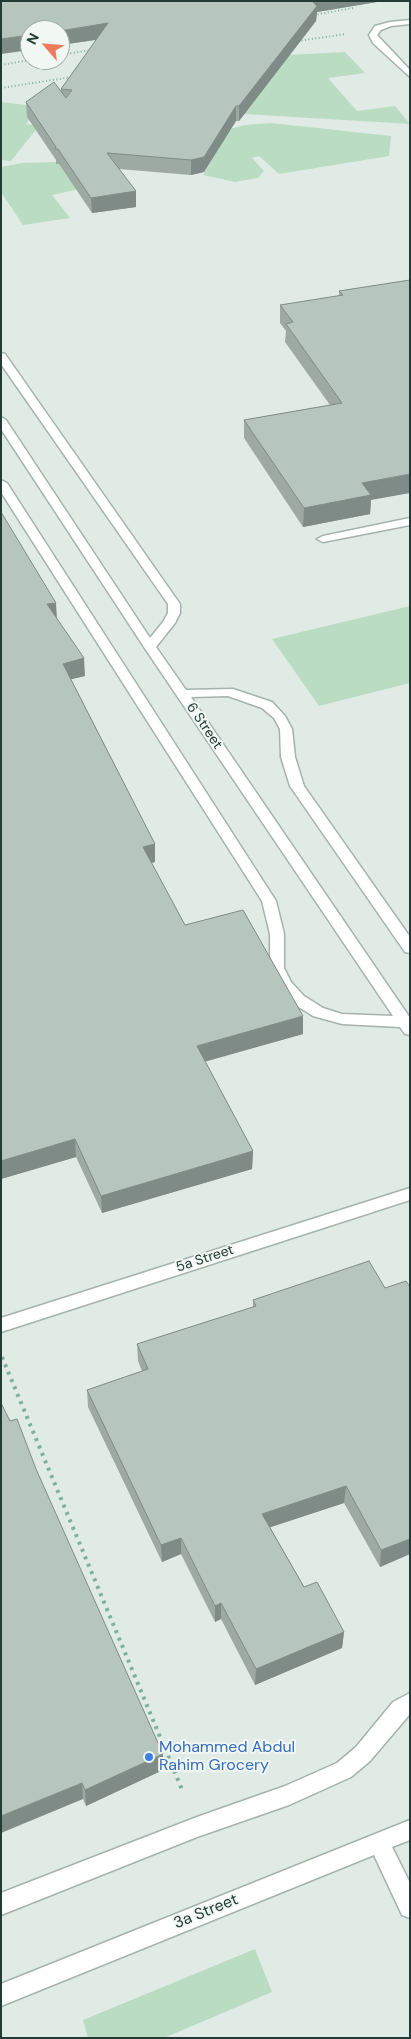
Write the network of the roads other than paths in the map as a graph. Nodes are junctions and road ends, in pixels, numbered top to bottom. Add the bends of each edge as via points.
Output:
1 (410, 22) edge
2 (410, 75) edge
3 (1, 356) edge
4 (1, 420) edge
5 (1, 483) edge
6 (410, 521) edge
7 (323, 539) dead end
8 (150, 647) junction
9 (182, 694) junction
10 (410, 948) edge
11 (407, 1026) edge
12 (410, 1194) edge
13 (1, 1325) edge
14 (410, 1702) edge
15 (410, 1830) edge
16 (379, 1842) junction
17 (1, 1904) edge
18 (410, 1907) edge
19 (1, 1995) edge

1 - 2 street via 378,28 373,35
3 - 8 street via 174,604 169,623
4 - 8 street, 6 Street
5 - 11 street via 270,901 277,934 277,968 285,985 298,1000 318,1012 342,1019
6 - 7 street
8 - 9 street, 6 Street
9 - 10 street via 229,692 266,705 279,716 286,729 288,757 297,786
9 - 11 street, 6 Street
12 - 13 street, 5a Street
14 - 17 street via 344,1770 288,1795
15 - 16 street, 3a Street
16 - 18 street
16 - 19 street, 3a Street

